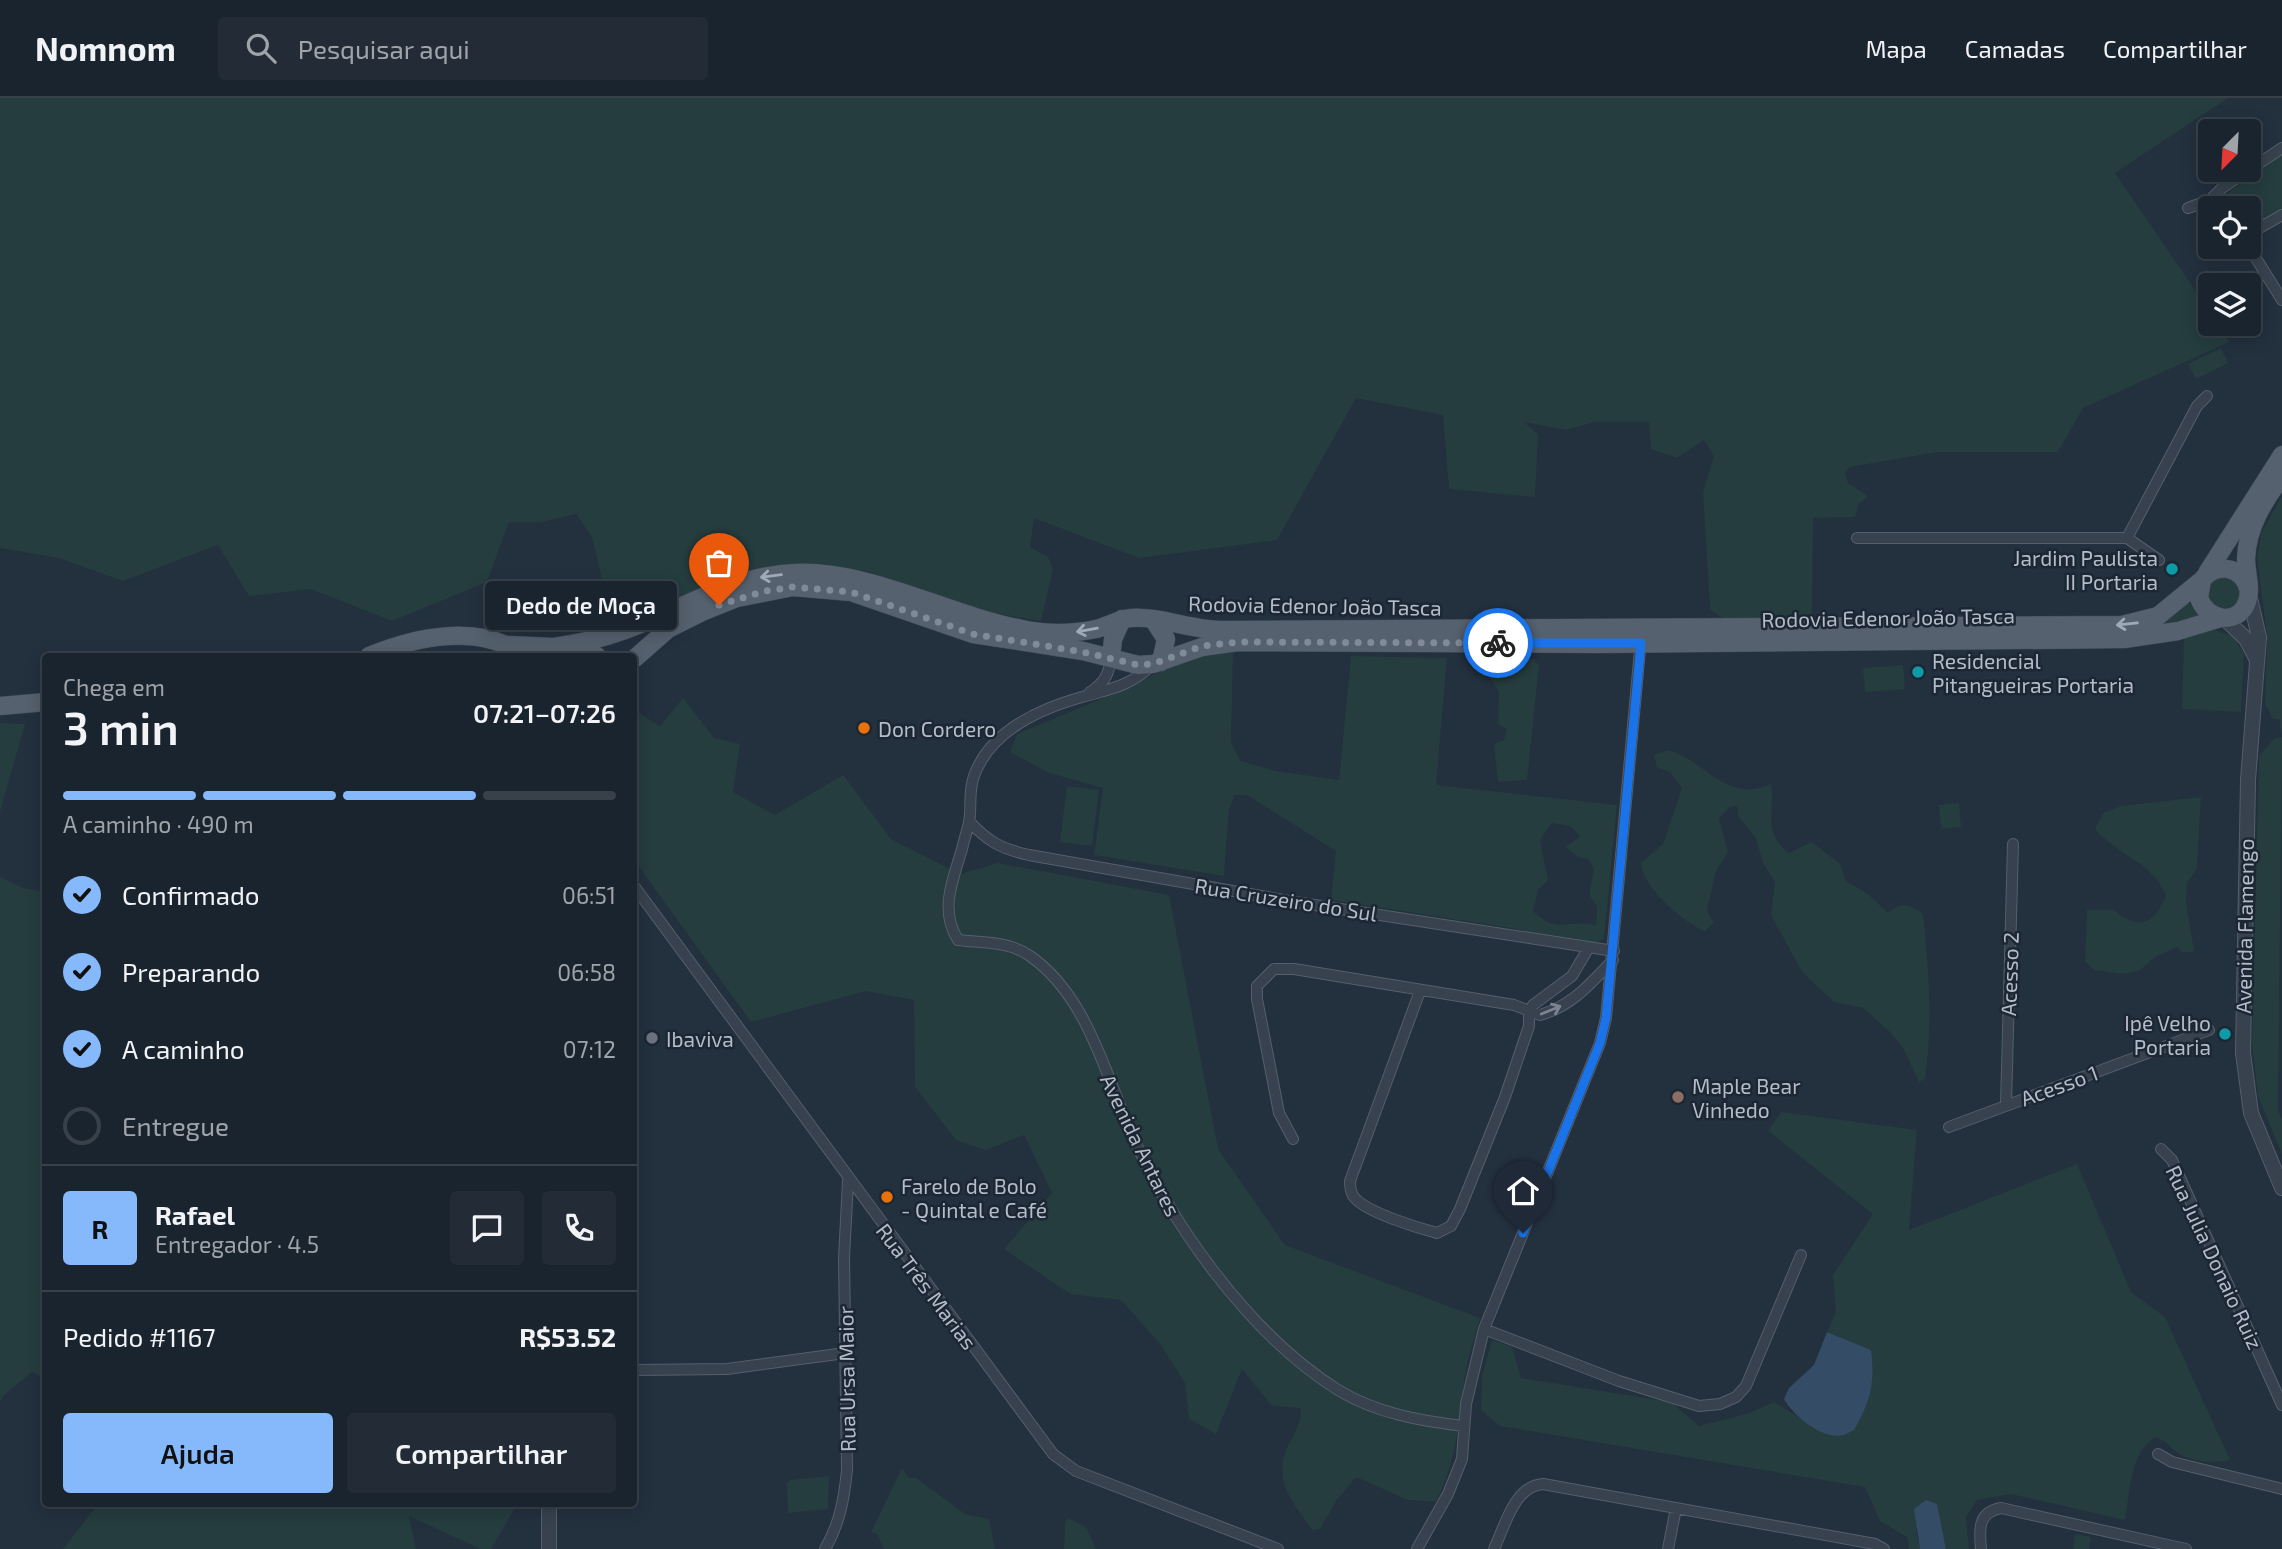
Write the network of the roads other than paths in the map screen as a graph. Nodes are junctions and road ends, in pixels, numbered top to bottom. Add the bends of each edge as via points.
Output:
1 (2282, 148) edge
2 (2216, 196) edge
3 (2198, 204) edge
4 (2188, 208) dead end
5 (2282, 215) edge
6 (2261, 227) edge
7 (2256, 259) edge
8 (2282, 300) edge
9 (2207, 396) dead end
10 (2282, 455) edge
11 (2282, 476) edge
12 (1857, 538) dead end
13 (2127, 538) junction
14 (2159, 560) dead end
15 (2204, 577) junction
16 (2248, 591) junction
17 (2222, 618) junction
18 (1122, 619) junction
19 (1153, 619) junction
20 (643, 622) junction
21 (1642, 636) junction
22 (656, 639) junction
23 (517, 651) edge
24 (377, 653) edge
25 (584, 653) edge
26 (637, 656) edge
27 (1111, 658) junction
28 (2258, 661) junction
29 (1157, 663) junction
30 (1084, 696) junction
31 (42, 702) edge
32 (0, 706) edge
33 (969, 821) junction
34 (2013, 844) dead end
35 (637, 890) edge
36 (1588, 949) junction
37 (1614, 955) junction
38 (1420, 991) junction
39 (1529, 1013) junction
40 (2209, 1030) dead end
41 (2006, 1105) junction
42 (1949, 1126) dead end
43 (1293, 1139) dead end
44 (2161, 1149) dead end
45 (848, 1181) junction
46 (2282, 1187) edge
47 (857, 1192) junction
48 (845, 1206) junction
49 (1801, 1255) dead end
50 (1484, 1329) junction
51 (845, 1353) junction
52 (637, 1370) edge
53 (2282, 1405) edge
54 (1464, 1426) junction
55 (2158, 1454) dead end
56 (2282, 1489) edge
57 (549, 1507) edge
58 (1676, 1508) junction
59 (549, 1549) edge
60 (825, 1549) edge
61 (1278, 1549) edge
62 (1417, 1549) edge
63 (1494, 1549) edge
64 (1668, 1549) edge
65 (1884, 1549) edge
66 (1981, 1549) edge
67 (2186, 1549) edge

1 - 2 street
3 - 4 street
5 - 6 street
7 - 8 street
9 - 13 street
10 - 15 main road, Rodovia Edenor João Tasca
11 - 16 main road via 2251,531
12 - 13 street
13 - 14 street
15 - 16 main road via 2222,568 2234,570 2243,577
15 - 17 main road via 2198,592 2201,604 2209,614
15 -> 21 main road, Rodovia Edenor João Tasca via 2158,616 2122,625
16 - 17 main road via 2242,610
16 - 28 street, Avenida Flamengo via 2259,637
17 - 21 main road, Rodovia Edenor João Tasca via 2124,639
17 - 28 street via 2246,639
18 - 19 main road, Rodovia Edenor João Tasca
18 -> 20 main road, Rodovia Edenor João Tasca via 1081,631 1025,630 980,621 848,577 794,573 755,578
18 - 27 main road
19 - 21 main road, Rodovia Edenor João Tasca via 1199,630
19 - 29 main road via 1166,639
20 - 22 main road
20 - 25 main road, Rodovia Edenor João Tasca
21 - 29 main road, Rodovia Edenor João Tasca via 1238,642 1202,646
21 - 37 street
22 - 26 main road, Rodovia Edenor João Tasca
22 - 27 main road, Rodovia Edenor João Tasca via 668,629 737,598 793,587 820,588 851,592 973,634
23 - 24 main road, Rodovia Edenor João Tasca via 480,639 435,636
23 - 25 main road, Rodovia Edenor João Tasca via 553,647
27 - 29 main road, Rodovia Edenor João Tasca via 1138,665
27 - 30 street via 1105,679
28 - 46 street, Avenida Flamengo via 2248,780 2243,1053 2251,1113
29 - 30 street via 1127,685
30 - 33 street via 1048,709 998,738 974,776 968,797
31 - 32 main road
33 - 36 street, Rua Cruzeiro do Sul via 984,838 1010,851
33 - 54 street, Avenida Antares via 948,890 950,927 958,940 1012,946 1030,956 1068,995 1164,1200 1227,1288 1283,1346 1338,1389 1415,1420
34 - 41 street, Acesso 2
35 - 45 street, Rua Três Marias
36 - 37 street, Rua Cruzeiro do Sul
36 - 39 street via 1572,976
39 -> 37 street via 1540,1015 1566,1004
37 - 50 street via 1600,1043
38 - 39 street via 1514,1004
38 - 39 street via 1350,1190 1370,1209 1437,1233 1451,1226 1460,1209 1505,1097 1529,1026
38 - 43 street via 1283,967 1262,978 1257,999 1279,1113
40 - 41 street, Acesso 1
41 - 42 street, Acesso 1
44 - 53 street, Rua Julia Donaio Ruiz via 2172,1160
45 - 47 street, Rua Três Marias
45 - 48 street, Rua Ursa Maior
47 - 48 street
47 - 61 street, Rua Três Marias via 1062,1462
48 - 51 street, Rua Ursa Maior
49 - 50 street via 1746,1386 1720,1404 1699,1406 1653,1392
50 - 54 street
51 - 52 street via 727,1369
51 - 60 street, Rua Ursa Maior via 844,1502
54 - 62 street via 1462,1460
55 - 56 street via 2172,1462
57 - 59 street
58 - 63 street via 1543,1484 1526,1488
58 - 64 street
58 - 65 street
66 - 67 street via 1980,1525 1986,1512 2001,1507

